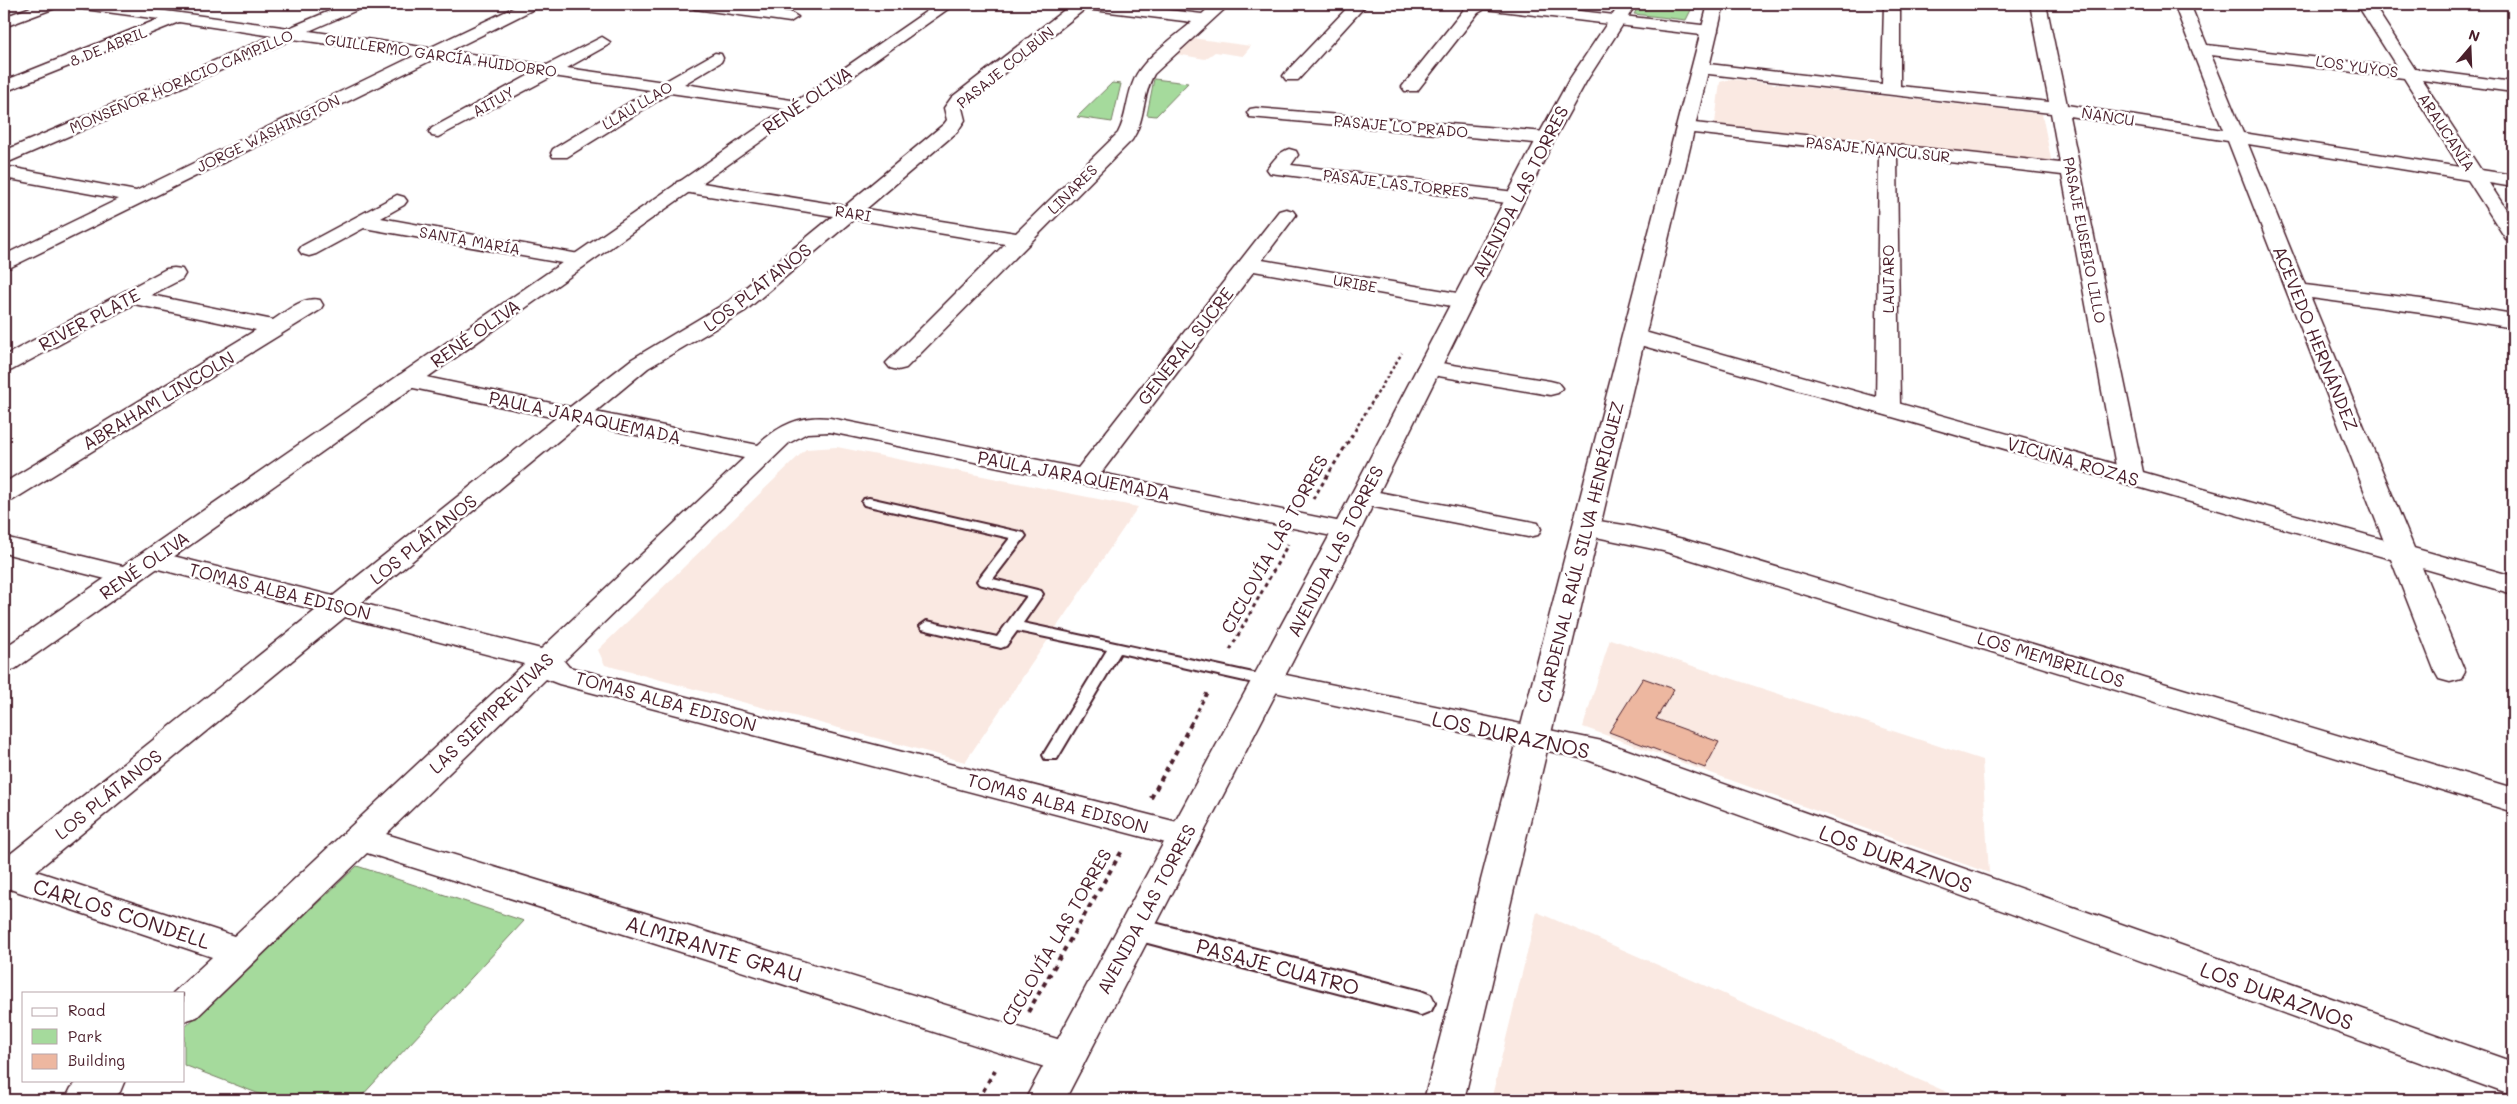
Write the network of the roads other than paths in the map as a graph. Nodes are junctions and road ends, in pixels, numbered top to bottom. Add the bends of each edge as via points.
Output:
1 (53, 4) edge
2 (84, 4) edge
3 (212, 4) edge
4 (359, 4) edge
5 (533, 4) edge
6 (694, 4) edge
7 (948, 4) edge
8 (1082, 4) edge
9 (1222, 4) edge
10 (1359, 4) edge
11 (1482, 4) edge
12 (1716, 4) edge
13 (1892, 4) edge
14 (2038, 4) edge
15 (2182, 4) edge
16 (2365, 4) edge
17 (737, 6) edge
18 (1622, 12) edge
19 (790, 16) dead end
20 (178, 17) junction
21 (1205, 19) junction
22 (4, 22) edge
23 (1710, 30) junction
24 (290, 34) junction
25 (602, 42) dead end
26 (2200, 49) junction
27 (431, 54) junction
28 (715, 58) dead end
29 (1700, 68) junction
30 (550, 71) junction
31 (2409, 73) junction
32 (1292, 76) dead end
33 (4, 87) edge
34 (1411, 87) dead end
35 (2513, 87) edge
36 (666, 88) junction
37 (1891, 88) junction
38 (798, 106) junction
39 (2059, 109) junction
40 (1256, 113) dead end
41 (1685, 127) junction
42 (438, 132) dead end
43 (2235, 136) junction
44 (1546, 138) junction
45 (1888, 150) junction
46 (560, 153) dead end
47 (4, 158) edge
48 (1278, 168) dead end
49 (2071, 170) junction
50 (4, 172) edge
51 (2474, 174) junction
52 (2513, 181) edge
53 (684, 186) junction
54 (139, 197) junction
55 (1515, 198) junction
56 (396, 201) dead end
57 (850, 212) junction
58 (1286, 216) dead end
59 (361, 221) junction
60 (2513, 235) edge
61 (1021, 240) junction
62 (309, 250) dead end
63 (579, 260) junction
64 (4, 263) edge
65 (1248, 264) junction
66 (174, 274) dead end
67 (2297, 290) junction
68 (130, 297) junction
69 (1463, 301) junction
70 (312, 305) dead end
71 (2513, 321) edge
72 (276, 327) junction
73 (1634, 336) junction
74 (898, 363) dead end
75 (4, 365) edge
76 (1429, 368) junction
77 (407, 380) junction
78 (1550, 388) dead end
79 (1888, 408) junction
80 (577, 415) junction
81 (802, 427) joint
82 (763, 454) junction
83 (1084, 477) junction
84 (2131, 477) junction
85 (4, 494) edge
86 (1363, 497) junction
87 (869, 502) dead end
88 (1587, 527) junction
89 (1528, 529) dead end
90 (1346, 531) junction
91 (4, 545) edge
92 (2403, 554) junction
93 (153, 559) junction
94 (129, 576) junction
95 (2513, 585) edge
96 (340, 607) junction
97 (1013, 625) junction
98 (927, 626) dead end
99 (1115, 649) junction
100 (548, 660) junction
101 (4, 662) edge
102 (2450, 672) dead end
103 (1267, 681) junction
104 (1534, 737) junction
105 (1050, 754) dead end
106 (2513, 800) edge
107 (1185, 836) junction
108 (360, 838) junction
109 (5, 876) edge
110 (1135, 929) junction
111 (240, 952) junction
112 (1421, 1003) dead end
113 (185, 1005) edge
114 (1067, 1058) junction
115 (2513, 1079) edge
116 (104, 1082) edge
117 (85, 1100) edge
118 (1045, 1100) edge
119 (1444, 1100) edge

1 - 22 street
2 - 20 street, GUILLERMO GARCÍA HUIDOBRO
3 - 20 street, 8 DE ABRIL
4 - 24 street, MONSEÑOR HORACIO CAMPILLO
5 - 27 street, JORGE WASHINGTON
6 - 17 street
7 - 38 street, RENÉ OLIVA
8 - 21 street
8 - 57 street, PASAJE COLBÚN via 958,101 953,108 956,120 952,128
9 - 21 street, LINARES
10 - 32 street
11 - 18 street
11 - 34 street via 1472,10
12 - 23 street, CARDENAL RAÚL SILVA HENRÍQUEZ
13 - 37 street
14 - 39 street, PASAJE EUSEBIO LILLO
15 - 26 street, ACEVEDO HERNÁNDEZ
16 - 31 street, ARAUCANÍA
17 - 19 street
18 - 23 street
18 - 44 street, AVENIDA LAS TORRES via 1578,80
20 - 24 street, GUILLERMO GARCÍA HUIDOBRO
20 - 33 street, 8 DE ABRIL
21 - 61 street, LINARES via 1144,76 1134,120 1125,136
23 - 29 street, CARDENAL RAÚL SILVA HENRÍQUEZ
24 - 27 street, GUILLERMO GARCÍA HUIDOBRO
24 - 47 street, MONSEÑOR HORACIO CAMPILLO
25 - 30 street, AITUY
26 - 31 street, LOS YUYOS
26 - 43 street, ACEVEDO HERNÁNDEZ
27 - 30 street, GUILLERMO GARCÍA HUIDOBRO
27 - 54 street, JORGE WASHINGTON
28 - 36 street, LLAU LLAO
29 - 37 street, ÑANCU
29 - 41 street, CARDENAL RAÚL SILVA HENRÍQUEZ
30 - 36 street, GUILLERMO GARCÍA HUIDOBRO
30 - 42 street, AITUY
31 - 35 street, LOS YUYOS
31 - 51 street, ARAUCANÍA
36 - 38 street, GUILLERMO GARCÍA HUIDOBRO
36 - 46 street, LLAU LLAO
37 - 39 street, ÑANCU
38 - 53 street, RENÉ OLIVA
39 - 43 street, ÑANCU
39 - 49 street, PASAJE EUSEBIO LILLO
40 - 44 street, PASAJE LO PRADO
41 - 45 street, PASAJE ÑANCU SUR
41 - 73 street, CARDENAL RAÚL SILVA HENRÍQUEZ
43 - 51 street, ÑANCU
43 - 67 street, ACEVEDO HERNÁNDEZ
44 - 55 street, AVENIDA LAS TORRES
45 - 49 street, PASAJE ÑANCU SUR
45 - 79 street, LAUTARO
48 - 55 street, PASAJE LAS TORRES
49 - 84 street, PASAJE EUSEBIO LILLO
50 - 54 street
51 - 52 street, ÑANCU
51 - 60 street, ARAUCANÍA
53 - 57 street, RARI
53 - 63 street, RENÉ OLIVA
54 - 64 street, JORGE WASHINGTON
55 - 69 street, AVENIDA LAS TORRES
56 - 59 street
57 - 61 street, RARI
57 - 80 street, LOS PLÁTANOS via 722,317 636,365
58 - 65 street, GENERAL SUCRE
59 - 62 street
59 - 63 street, SANTA MARÍA
61 - 74 street, LINARES
63 - 77 street, RENÉ OLIVA
65 - 69 street, URIBE
65 - 83 street, GENERAL SUCRE
66 - 68 street, RIVER PLATE
67 - 71 street
67 - 92 street, ACEVEDO HERNÁNDEZ
68 - 72 street
68 - 75 street, RIVER PLATE
69 - 76 street, AVENIDA LAS TORRES
70 - 72 street, ABRAHAM LINCOLN
72 - 85 street, ABRAHAM LINCOLN
73 - 79 street, VICUÑA ROZAS
73 - 88 street, CARDENAL RAÚL SILVA HENRÍQUEZ
76 - 78 street
76 - 86 street, AVENIDA LAS TORRES
77 - 80 street, PAULA JARAQUEMADA
77 - 93 street, RENÉ OLIVA
79 - 84 street, VICUÑA ROZAS
80 - 82 street, PAULA JARAQUEMADA
80 - 96 street, LOS PLÁTANOS
81 - 82 street, LAS SIEMPREVIVAS via 786,434
81 - 83 street, PAULA JARAQUEMADA via 830,425
82 - 100 street, LAS SIEMPREVIVAS
83 - 90 street, PAULA JARAQUEMADA
84 - 92 street, VICUÑA ROZAS
86 - 89 street
86 - 90 street, AVENIDA LAS TORRES
87 - 97 lane via 1019,536 984,581 1036,594
88 - 104 street, CARDENAL RAÚL SILVA HENRÍQUEZ
88 - 106 street, LOS MEMBRILLOS via 1673,545
90 - 103 street, AVENIDA LAS TORRES
91 - 94 street
92 - 95 street, VICUÑA ROZAS
92 - 102 street, ACEVEDO HERNÁNDEZ
93 - 94 street, RENÉ OLIVA
93 - 96 street, TOMAS ALBA EDISON
94 - 101 street, RENÉ OLIVA
96 - 100 street, TOMAS ALBA EDISON
96 - 109 street, LOS PLÁTANOS
97 - 98 lane via 1000,643
97 - 99 lane
99 - 103 lane
99 - 105 lane
100 - 107 street, TOMAS ALBA EDISON via 559,674
100 - 108 street, LAS SIEMPREVIVAS
103 - 104 street, LOS DURAZNOS
103 - 107 street, AVENIDA LAS TORRES
104 - 115 street, LOS DURAZNOS via 1591,750
104 - 119 street, CARDENAL RAÚL SILVA HENRÍQUEZ
107 - 110 street, AVENIDA LAS TORRES
108 - 111 street, LAS SIEMPREVIVAS
108 - 114 street, ALMIRANTE GRAU
109 - 111 street, CARLOS CONDELL
110 - 112 street, PASAJE CUATRO
110 - 114 street, AVENIDA LAS TORRES
111 - 113 street, LAS SIEMPREVIVAS
114 - 118 street, AVENIDA LAS TORRES
116 - 117 street

